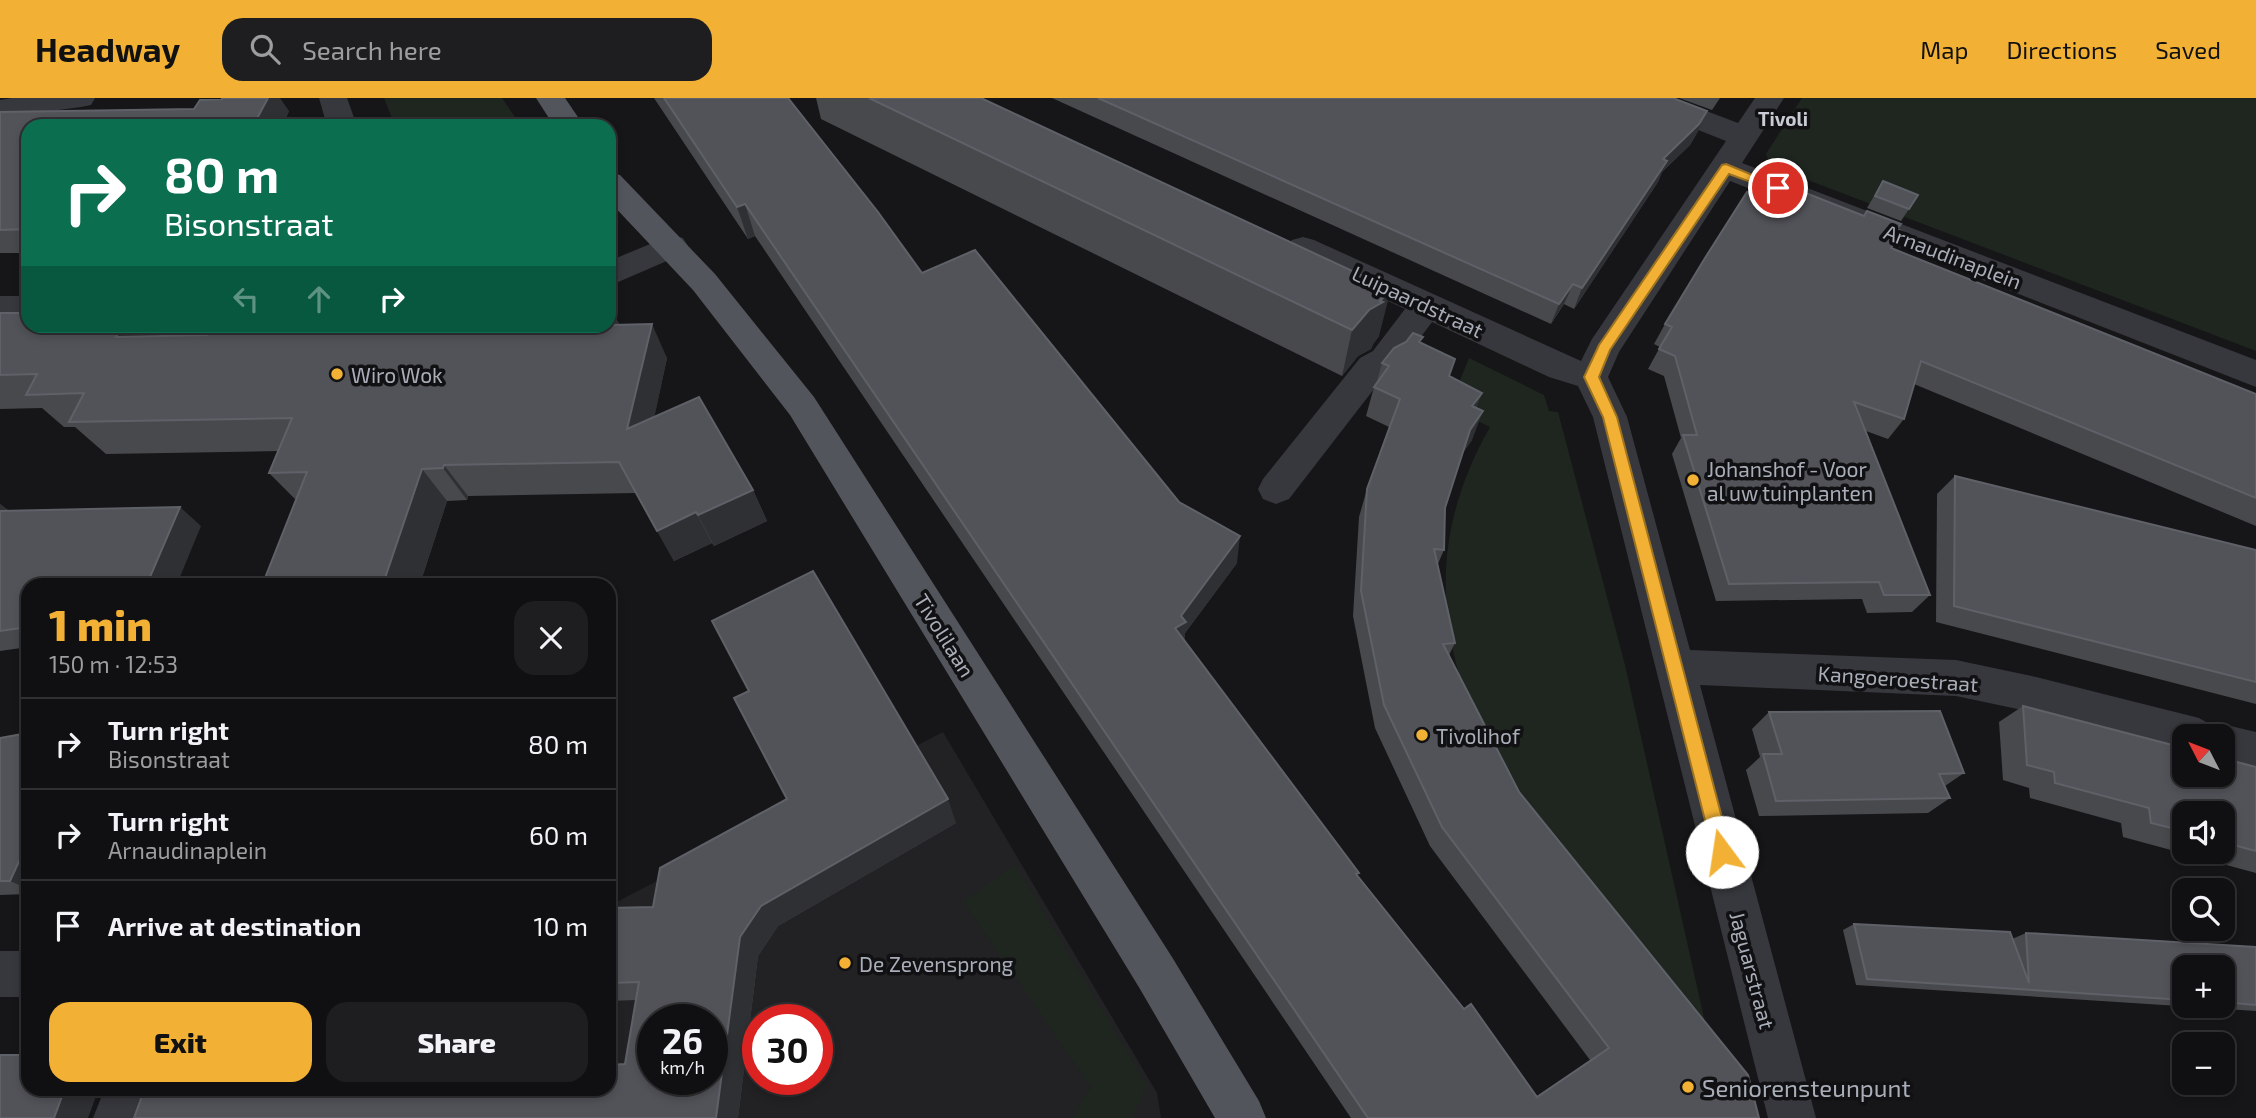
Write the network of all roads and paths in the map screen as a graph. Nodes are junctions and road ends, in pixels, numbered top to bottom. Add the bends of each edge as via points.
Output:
1 (81, 98) edge
2 (333, 98) edge
3 (550, 98) edge
4 (1645, 98) edge
5 (1770, 98) edge
6 (0, 109) edge
7 (340, 119) edge
8 (564, 119) edge
9 (1745, 137) junction
10 (1726, 168) junction
11 (616, 189) edge
12 (1278, 236) edge
13 (672, 246) junction
14 (616, 271) edge
15 (1426, 305) junction
16 (0, 308) edge
17 (21, 308) edge
18 (2256, 374) edge
19 (1591, 377) junction
20 (1276, 489) dead end
21 (1674, 667) junction
22 (2172, 730) edge
23 (2235, 746) edge
24 (2256, 751) edge
25 (0, 974) edge
26 (21, 974) edge
27 (126, 1096) edge
28 (117, 1118) edge
29 (1242, 1118) edge
30 (1792, 1118) edge

1 - 6 street
2 - 7 street
3 - 8 main road
4 - 9 street
5 - 9 street
9 - 10 street
10 - 18 street, Arnaudinaplein
10 - 19 street via 1604,348
11 - 13 main road, Tivolilaan
12 - 15 street, Luipaardstraat
13 - 14 street
13 - 29 main road, Tivolilaan via 802,406
15 - 19 street, Luipaardstraat via 1561,368
15 - 20 street
16 - 17 street
19 - 21 street, Jaguarstraat via 1610,417
21 - 22 street, Kangoeroestraat via 1956,678
21 - 30 street, Jaguarstraat
23 - 24 street
25 - 26 street
27 - 28 street

